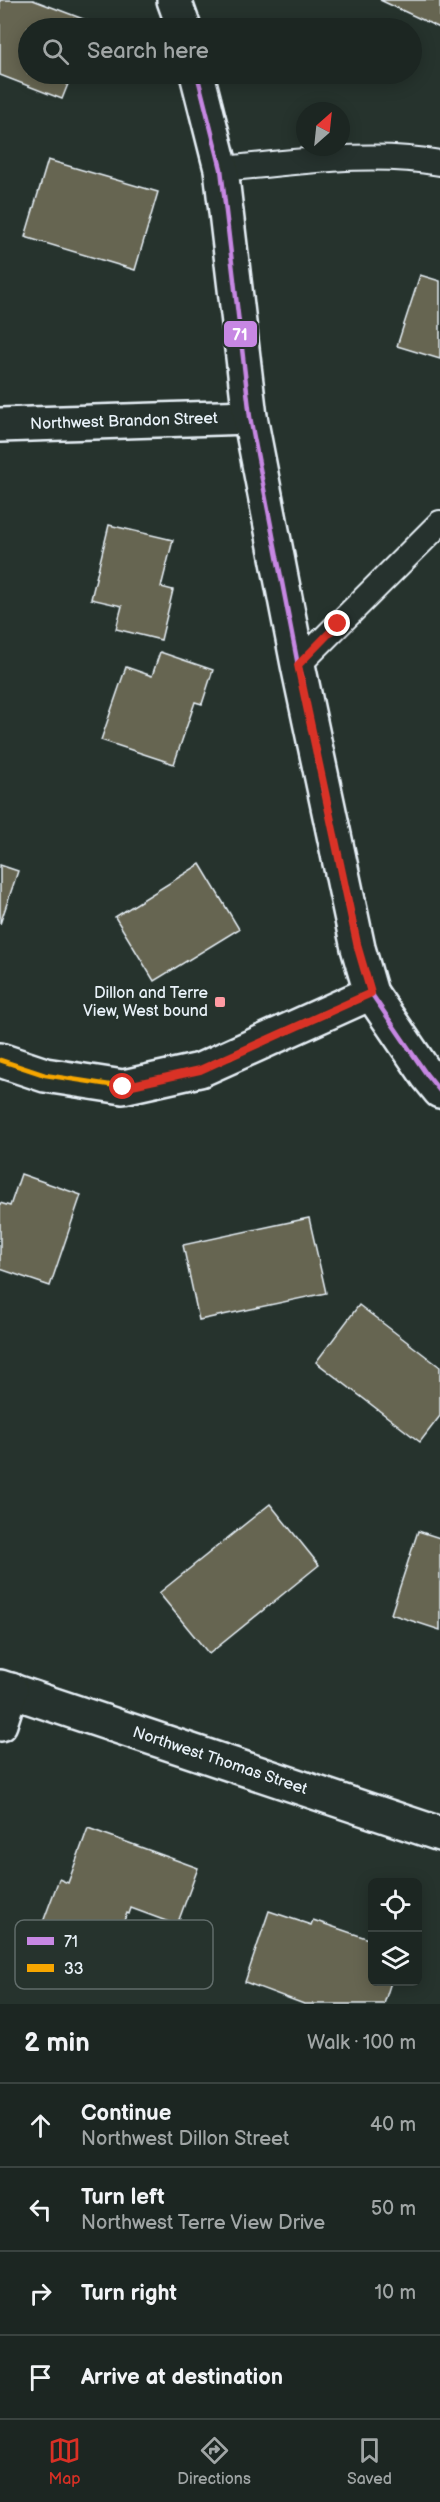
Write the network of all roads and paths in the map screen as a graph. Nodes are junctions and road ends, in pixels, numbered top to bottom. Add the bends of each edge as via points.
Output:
1 (174, 0) edge
2 (180, 18) edge
3 (200, 84) edge
4 (440, 164) edge
5 (221, 169) junction
6 (250, 417) junction
7 (0, 425) edge
8 (440, 523) edge
9 (298, 665) junction
10 (371, 993) junction
11 (0, 1060) edge
12 (436, 1077) edge
13 (6, 1688) edge
14 (0, 1724) edge
15 (440, 1834) edge

1 - 2 street
3 - 5 street
4 - 5 lane via 411,158 323,160
5 - 6 street
6 - 7 street, Northwest Brandon Street
6 - 9 street
8 - 9 lane
9 - 10 street
10 - 11 street via 200,1070 123,1087 45,1075
10 - 12 street
13 - 14 street
13 - 15 street, Northwest Thomas Street

